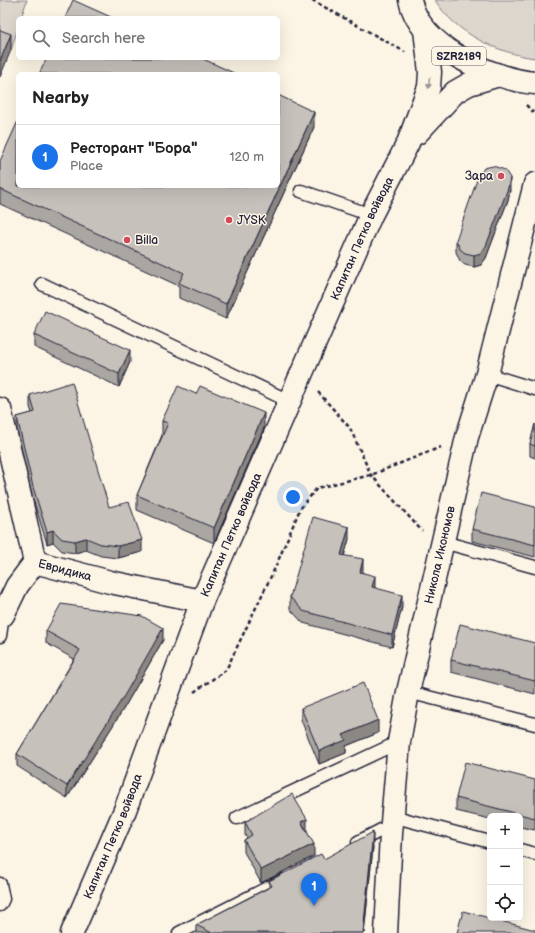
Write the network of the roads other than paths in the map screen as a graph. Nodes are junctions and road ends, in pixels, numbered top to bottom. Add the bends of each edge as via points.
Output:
1 (394, 0) edge
2 (412, 6) edge
3 (425, 30) junction
4 (522, 82) edge
5 (408, 143) junction
6 (535, 184) edge
7 (301, 191) dead end
8 (371, 214) junction
9 (42, 284) dead end
10 (487, 374) junction
11 (535, 389) edge
12 (289, 401) junction
13 (0, 409) edge
14 (434, 539) junction
15 (35, 562) junction
16 (535, 567) edge
17 (202, 601) junction
18 (2, 614) edge
19 (0, 636) edge
20 (408, 692) junction
21 (535, 724) edge
22 (399, 742) junction
23 (238, 818) dead end
24 (392, 820) junction
25 (487, 841) edge
26 (349, 846) edge
27 (523, 851) edge
28 (535, 854) edge
29 (292, 875) edge
30 (0, 884) edge
31 (0, 905) edge
32 (72, 933) edge
33 (179, 933) edge
34 (386, 933) edge

1 - 2 main road, SZR2189
2 - 3 main road, SZR2189
3 - 4 main road, SZR2189 via 448,49 476,65
3 -> 5 main road, Капитан Петко войвода via 430,72 429,88
4 - 5 main road, Капитан Петко войвода via 469,84 455,92
5 - 8 main road, Капитан Петко войвода
6 - 10 main road, Никола Икономов
7 - 8 lane
8 - 12 main road, Капитан Петко войвода
9 - 12 lane
10 - 11 lane
10 - 14 main road, Никола Икономов
12 - 17 main road, Капитан Петко войвода
13 - 15 main road, Евридика
14 - 16 lane
14 - 20 main road, Никола Икономов
15 - 17 main road, Евридика via 110,582
15 - 18 main road via 17,586
17 - 32 main road, Капитан Петко войвода via 125,810
18 - 19 lane
20 - 21 lane
20 - 22 main road, Никола Икономов
22 - 23 lane
22 - 24 main road, Никола Икономов
24 - 25 lane
24 - 26 lane
24 - 34 main road, Никола Икономов
27 - 28 lane
29 - 33 lane
30 - 31 lane via 3,899

